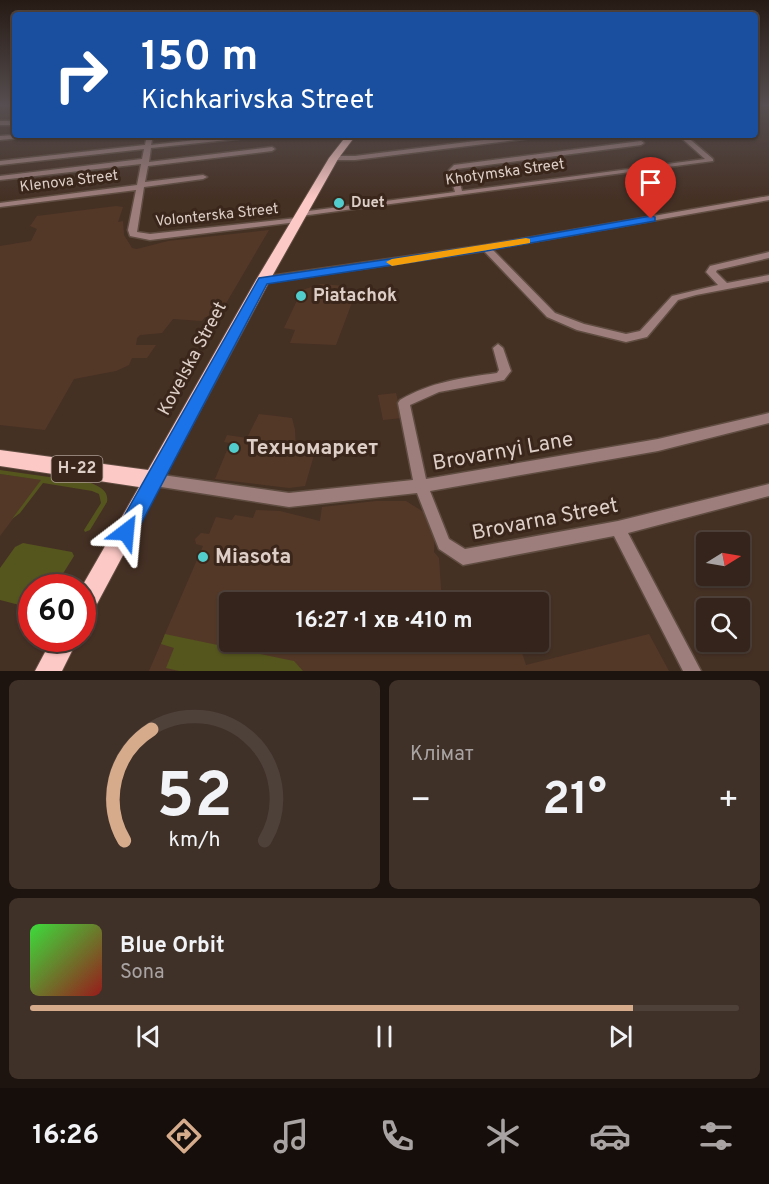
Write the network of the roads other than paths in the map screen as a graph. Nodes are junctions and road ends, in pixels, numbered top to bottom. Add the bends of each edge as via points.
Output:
1 (150, 138) edge
2 (230, 138) edge
3 (350, 138) edge
4 (515, 138) edge
5 (685, 138) edge
6 (641, 143) dead end
7 (148, 147) junction
8 (272, 149) dead end
9 (334, 158) junction
10 (145, 162) junction
11 (0, 163) edge
12 (203, 177) dead end
13 (0, 178) edge
14 (141, 186) junction
15 (459, 193) junction
16 (769, 198) edge
17 (0, 205) edge
18 (299, 217) junction
19 (486, 248) junction
20 (769, 255) edge
21 (769, 278) edge
22 (263, 280) junction
23 (724, 286) junction
24 (498, 348) dead end
25 (769, 418) edge
26 (0, 458) edge
27 (155, 480) junction
28 (421, 486) junction
29 (769, 490) edge
30 (618, 528) junction
31 (96, 584) edge
32 (59, 652) edge
33 (48, 671) edge
34 (692, 671) edge

1 - 7 street, Volonterska Street
2 - 7 street
3 - 9 main road, Kovelska Street
4 - 9 street
5 - 15 street, Khotymska Street via 711,160
6 - 15 street via 454,167
7 - 10 street, Volonterska Street
7 - 11 street
8 - 10 street
9 - 18 main road, Kovelska Street
10 - 13 street
10 - 14 street, Volonterska Street
12 - 14 street, Klenova Street
14 - 17 street, Klenova Street
14 - 18 street, Volonterska Street via 132,230 137,236
15 - 18 street, Khotymska Street
16 - 19 street
18 - 22 main road, Kovelska Street
19 - 22 street
19 - 23 street via 551,315 626,338 643,334 675,298
20 - 23 street via 713,268 711,272
21 - 23 street
22 - 27 main road, Kovelska Street
24 - 28 street, Brovarnyi Lane via 505,371 500,377 423,391 404,403
25 - 28 street, Brovarnyi Lane via 658,445
26 - 27 main road, Н-22
27 - 28 street via 289,500
27 - 31 main road, Kovelska Street
28 - 30 street, Brovarna Street via 444,544 463,558
29 - 30 street, Brovarna Street
30 - 34 street
32 - 33 main road

